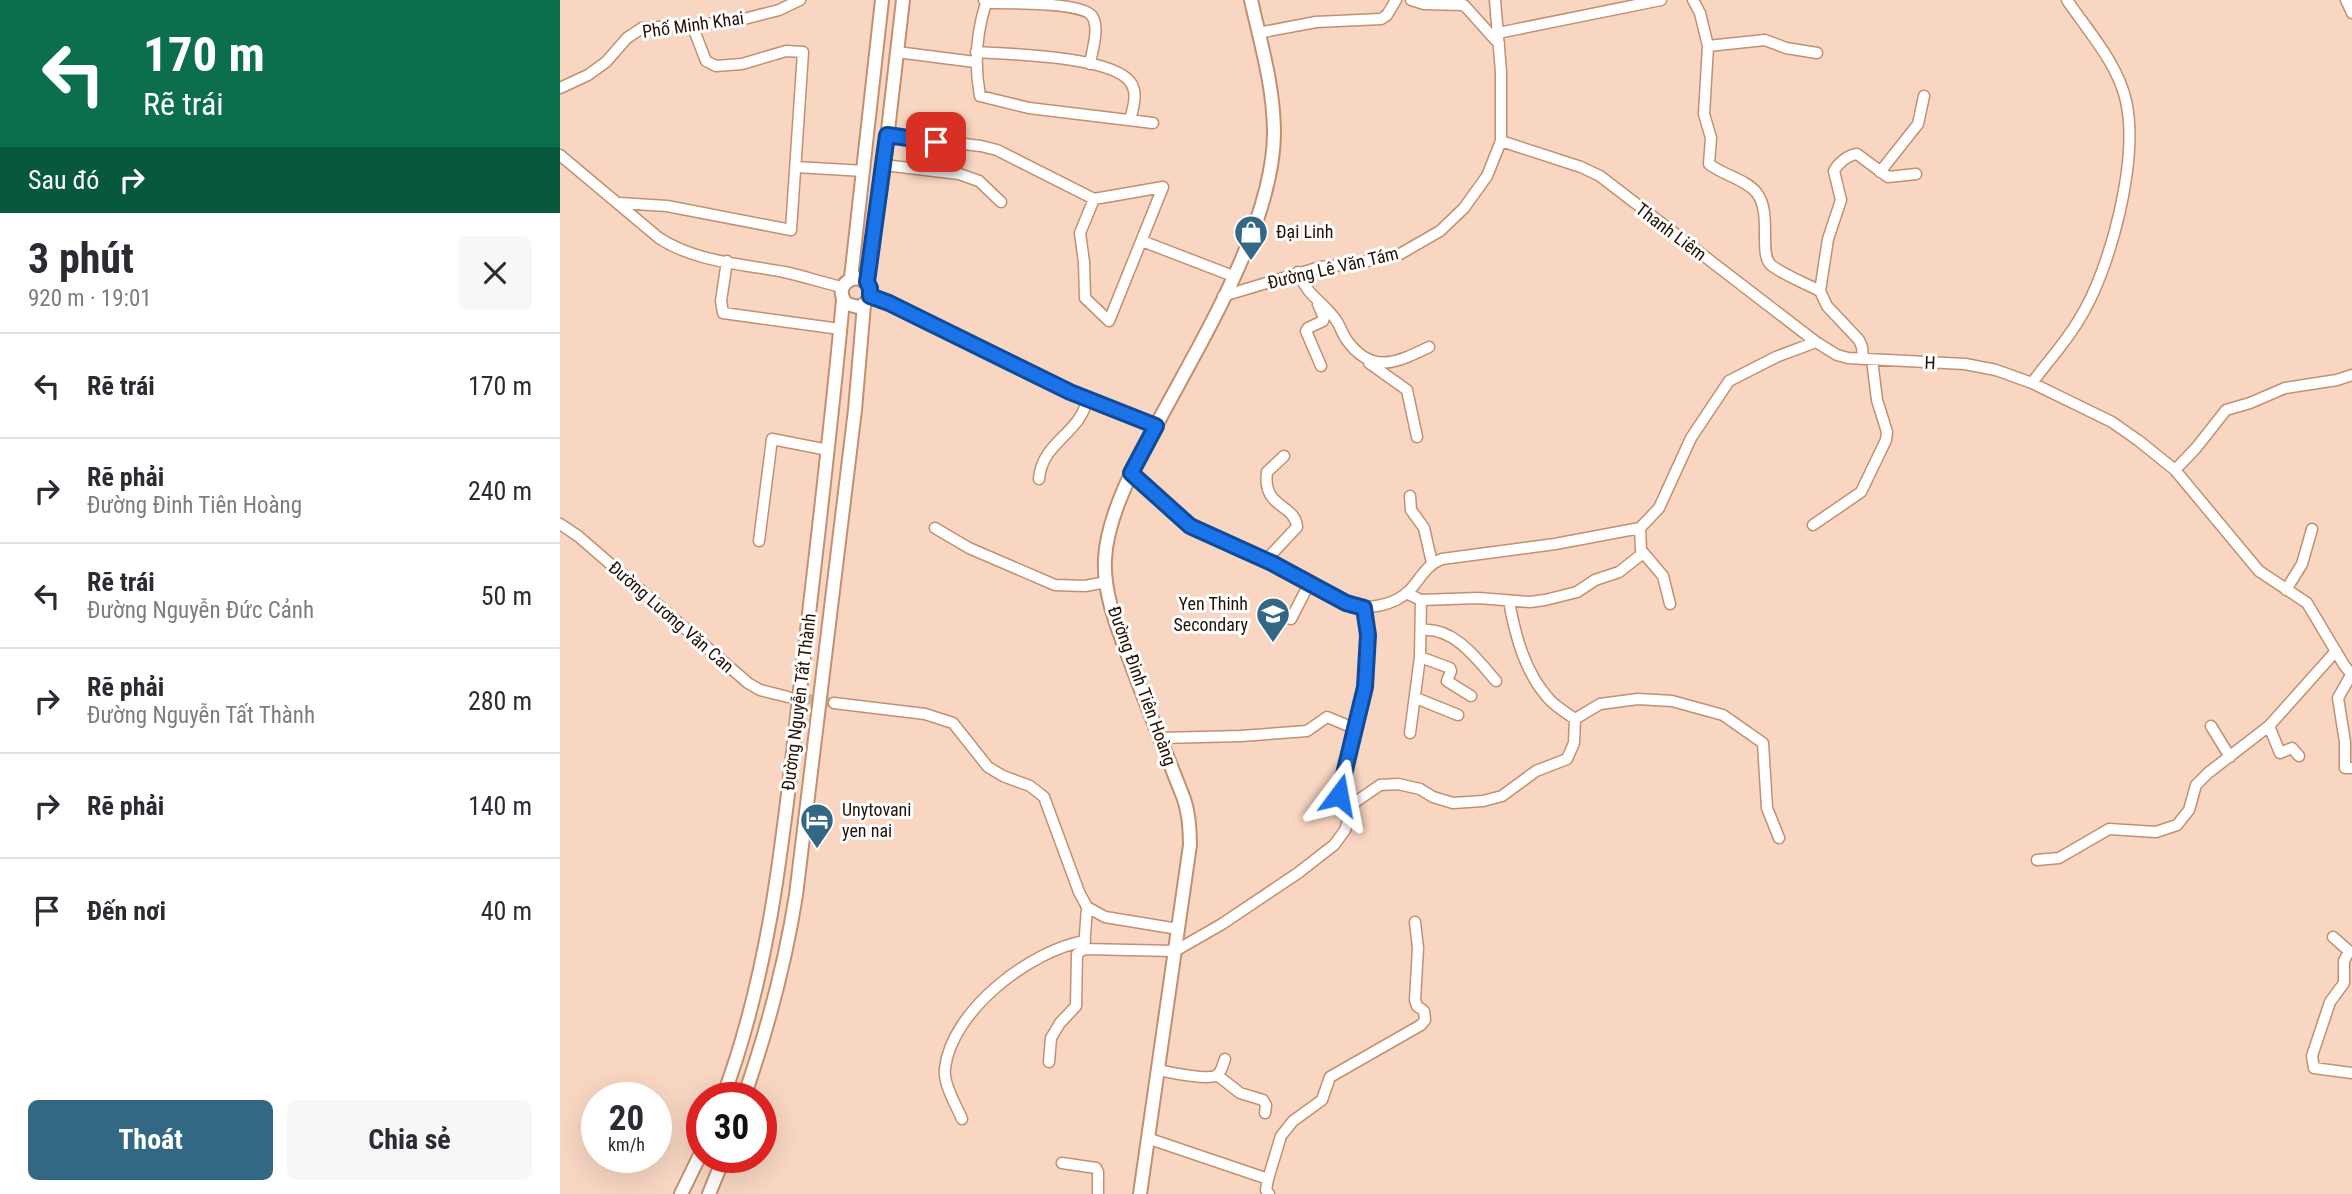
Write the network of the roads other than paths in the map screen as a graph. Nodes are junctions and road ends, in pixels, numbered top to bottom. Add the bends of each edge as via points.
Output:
1 (800, 0) edge
2 (882, 0) edge
3 (903, 0) edge
4 (1251, 0) edge
5 (1396, 0) edge
6 (1411, 0) edge
7 (1495, 0) edge
8 (1661, 0) edge
9 (1693, 0) edge
10 (2067, 0) edge
11 (2346, 0) edge
12 (985, 1) edge
13 (2352, 13) edge
14 (692, 25) junction
15 (1258, 33) junction
16 (1499, 38) junction
17 (1708, 46) junction
18 (897, 52) junction
19 (1817, 52) dead end
20 (976, 57) junction
21 (1090, 64) junction
22 (560, 88) edge
23 (1924, 96) dead end
24 (1130, 120) junction
25 (1153, 123) dead end
26 (887, 135) junction
27 (1501, 141) junction
28 (560, 155) edge
29 (884, 165) junction
30 (796, 167) junction
31 (864, 172) junction
32 (1880, 172) junction
33 (1916, 174) dead end
34 (1094, 199) junction
35 (619, 202) junction
36 (1002, 202) dead end
37 (1147, 243) junction
38 (727, 261) junction
39 (1298, 272) junction
40 (1233, 276) junction
41 (867, 282) junction
42 (845, 289) junction
43 (1820, 291) junction
44 (1223, 296) junction
45 (867, 301) junction
46 (1316, 301) junction
47 (840, 329) junction
48 (1816, 342) junction
49 (1429, 347) dead end
50 (1827, 350) joint
51 (1364, 357) junction
52 (1868, 360) junction
53 (1321, 366) dead end
54 (2352, 375) edge
55 (2032, 383) junction
56 (1087, 399) junction
57 (1156, 426) junction
58 (1417, 437) dead end
59 (828, 450) junction
60 (1284, 456) dead end
61 (2175, 470) junction
62 (1131, 473) junction
63 (1039, 479) dead end
64 (1410, 496) dead end
65 (560, 524) edge
66 (1814, 525) dead end
67 (935, 528) dead end
68 (1640, 528) junction
69 (2312, 529) dead end
70 (759, 541) dead end
71 (1642, 554) junction
72 (1266, 560) junction
73 (1432, 563) junction
74 (1106, 582) junction
75 (1310, 582) junction
76 (2286, 590) junction
77 (1406, 593) junction
78 (1421, 600) junction
79 (1509, 601) junction
80 (1670, 604) dead end
81 (810, 605) junction
82 (832, 607) junction
83 (1364, 608) junction
84 (1291, 619) dead end
85 (1422, 630) junction
86 (2336, 651) junction
87 (1420, 657) junction
88 (2352, 675) edge
89 (1496, 681) dead end
90 (788, 696) tunnel mouth
91 (1471, 696) dead end
92 (1416, 698) junction
93 (834, 703) tunnel mouth
94 (1458, 715) dead end
95 (1576, 719) junction
96 (2211, 726) dead end
97 (2269, 726) junction
98 (1356, 729) junction
99 (1410, 733) dead end
100 (1161, 738) junction
101 (2299, 756) dead end
102 (2230, 757) junction
103 (2352, 768) edge
104 (1350, 812) junction
105 (1779, 838) dead end
106 (781, 858) junction
107 (2037, 860) dead end
108 (800, 861) junction
109 (1087, 907) junction
110 (1415, 922) dead end
111 (1178, 929) junction
112 (2333, 937) dead end
113 (1085, 945) junction
114 (1175, 951) junction
115 (1225, 1059) dead end
116 (1049, 1062) dead end
117 (1158, 1070) junction
118 (2352, 1073) edge
119 (1217, 1076) junction
120 (728, 1082) edge
121 (749, 1082) edge
122 (1265, 1113) dead end
123 (962, 1119) dead end
124 (1147, 1138) junction
125 (1062, 1163) dead end
126 (691, 1173) edge
127 (718, 1173) edge
128 (1268, 1179) junction
129 (681, 1194) edge
130 (709, 1194) edge
131 (1098, 1194) edge
132 (1140, 1194) edge
133 (1269, 1194) edge

1 - 14 street, Phố Minh Khai via 732,22
2 - 31 main road, Đường Nguyễn Tất Thành
3 - 18 main road
4 - 15 main road, Đường Đinh Tiên Hoàng
5 - 15 street via 1381,19 1316,22
6 - 16 street via 1464,5
7 - 16 street, Đường Lê Văn Tám
8 - 16 street
9 - 17 street
10 - 55 street via 2114,68 2126,101 2130,145 2119,217 2092,299
11 - 13 street
12 - 20 street
12 - 21 street via 1088,12 1095,25
14 - 22 street, Phố Minh Khai via 642,28 606,62
14 - 30 street via 706,61 716,66 786,51 803,52
15 - 40 main road, Đường Đinh Tiên Hoàng via 1273,100 1273,146 1257,220
16 - 27 street, Đường Lê Văn Tám
17 - 19 street via 1765,40
17 - 43 street via 1704,114 1711,138 1709,164 1758,195 1765,212 1766,258 1772,266
18 - 20 street
18 - 26 main road
20 - 21 street via 1063,58
20 - 24 street via 980,96 987,99
21 - 24 street via 1118,73 1132,85 1135,96
23 - 32 street via 1918,124
24 - 25 street
26 - 29 main road
26 - 34 street via 997,150
27 - 39 street, Đường Lê Văn Tám via 1487,176 1440,231 1400,254
27 - 48 street, Thanh Liêm via 1600,176
28 - 35 street
29 - 36 street via 959,174 979,181
29 - 41 main road
30 - 31 street
30 - 35 street via 791,230 667,206
31 - 42 main road, Đường Nguyễn Tất Thành
32 - 33 street via 1891,178
32 - 43 street via 1857,154 1834,171 1841,200 1828,239
34 - 37 street via 1163,187
34 - 37 street via 1080,233 1085,298 1109,321
35 - 38 street via 666,242 702,257
37 - 40 street
38 - 42 street
38 - 47 street via 723,313
39 - 44 street, Đường Lê Văn Tám
39 - 46 street
40 - 44 main road, Đường Đinh Tiên Hoàng
41 - 42 main road via 862,279
41 - 45 main road, Đường Nguyễn Tất Thành
42 - 45 main road via 852,307
42 - 47 main road, Đường Nguyễn Tất Thành
43 - 52 street
44 - 57 main road, Đường Đinh Tiên Hoàng
45 - 56 street
45 - 82 main road, Đường Nguyễn Tất Thành
46 - 51 street via 1332,314 1352,347
46 - 53 street via 1324,318 1306,331
47 - 59 main road, Đường Nguyễn Tất Thành
48 - 50 street, Thanh Liêm
48 - 68 street via 1728,381 1691,438 1659,508
49 - 51 street via 1392,363
50 - 52 street, H
51 - 58 street via 1407,390
52 - 55 street, H via 1980,366
52 - 66 street via 1886,440 1861,492
54 - 61 street via 2285,388 2225,410
55 - 61 street, H via 2112,422
56 - 57 street
56 - 63 street via 1079,420 1045,455
57 - 62 main road, Đường Đinh Tiên Hoàng
59 - 70 street via 772,439
59 - 81 main road, Đường Nguyễn Tất Thành
60 - 72 street via 1267,472 1267,483 1273,501 1292,514 1297,527
61 - 76 street, H via 2259,571
62 - 72 street via 1190,526
62 - 74 main road, Đường Đinh Tiên Hoàng via 1108,538
64 - 73 street
65 - 90 street, Đường Lương Văn Can via 748,683
67 - 74 street via 1055,585
68 - 71 street
68 - 73 street
69 - 76 street via 2302,564
71 - 79 street via 1619,572 1577,592 1530,602
71 - 80 street via 1663,576
72 - 75 street
73 - 77 street
74 - 100 main road, Đường Đinh Tiên Hoàng via 1118,629
75 - 83 street
75 - 84 street
76 - 86 street, H via 2307,603
77 - 78 street
77 - 83 street
78 - 79 street
78 - 85 street
79 - 95 street via 1521,650 1538,682 1550,699
81 - 82 main road
81 - 106 main road, Đường Nguyễn Tất Thành
82 - 108 main road, Đường Nguyễn Tất Thành
83 - 98 street via 1368,635 1365,687
85 - 87 street
85 - 89 street via 1450,636
86 - 88 street, H
86 - 97 street
87 - 91 street via 1450,668 1447,681
87 - 92 street
88 - 103 street via 2338,698 2345,768
92 - 94 street
92 - 99 street
93 - 109 street via 950,721 988,767 1036,789 1048,804
95 - 104 street via 1567,759 1536,771 1502,796 1453,803 1420,789 1388,783 1359,798
95 - 105 street via 1600,704 1638,699 1672,701 1723,715 1763,743 1767,808
96 - 102 street
97 - 101 street via 2280,753 2292,748
97 - 102 street
98 - 100 street via 1327,717 1307,731
98 - 104 street via 1339,795
100 - 111 main road, Đường Đinh Tiên Hoàng via 1189,813 1190,845
102 - 107 street via 2196,785 2189,810 2177,825 2156,832 2109,829 2059,858
104 - 114 street via 1340,838 1307,866
106 - 108 main road
106 - 120 main road, Đường Nguyễn Tất Thành via 759,978
108 - 121 main road, Đường Nguyễn Tất Thành via 786,955
109 - 111 street via 1105,917
109 - 113 street
110 - 128 street via 1415,1000 1425,1020 1330,1077 1322,1100 1285,1129
111 - 114 main road, Đường Đinh Tiên Hoàng
112 - 118 street via 2349,951 2344,983 2330,1002 2312,1056 2315,1068
113 - 114 street
113 - 116 street via 1077,954 1076,1006 1051,1038
113 - 123 street via 1069,943 1028,962 1008,976 966,1021 945,1069
114 - 117 main road, Đường Đinh Tiên Hoàng
115 - 119 street
117 - 119 street
117 - 124 main road, Đường Đinh Tiên Hoàng
119 - 122 street via 1240,1093 1263,1100
124 - 128 street
124 - 132 main road, Đường Đinh Tiên Hoàng
125 - 131 street via 1096,1168
126 - 129 main road
127 - 130 main road
128 - 133 street

